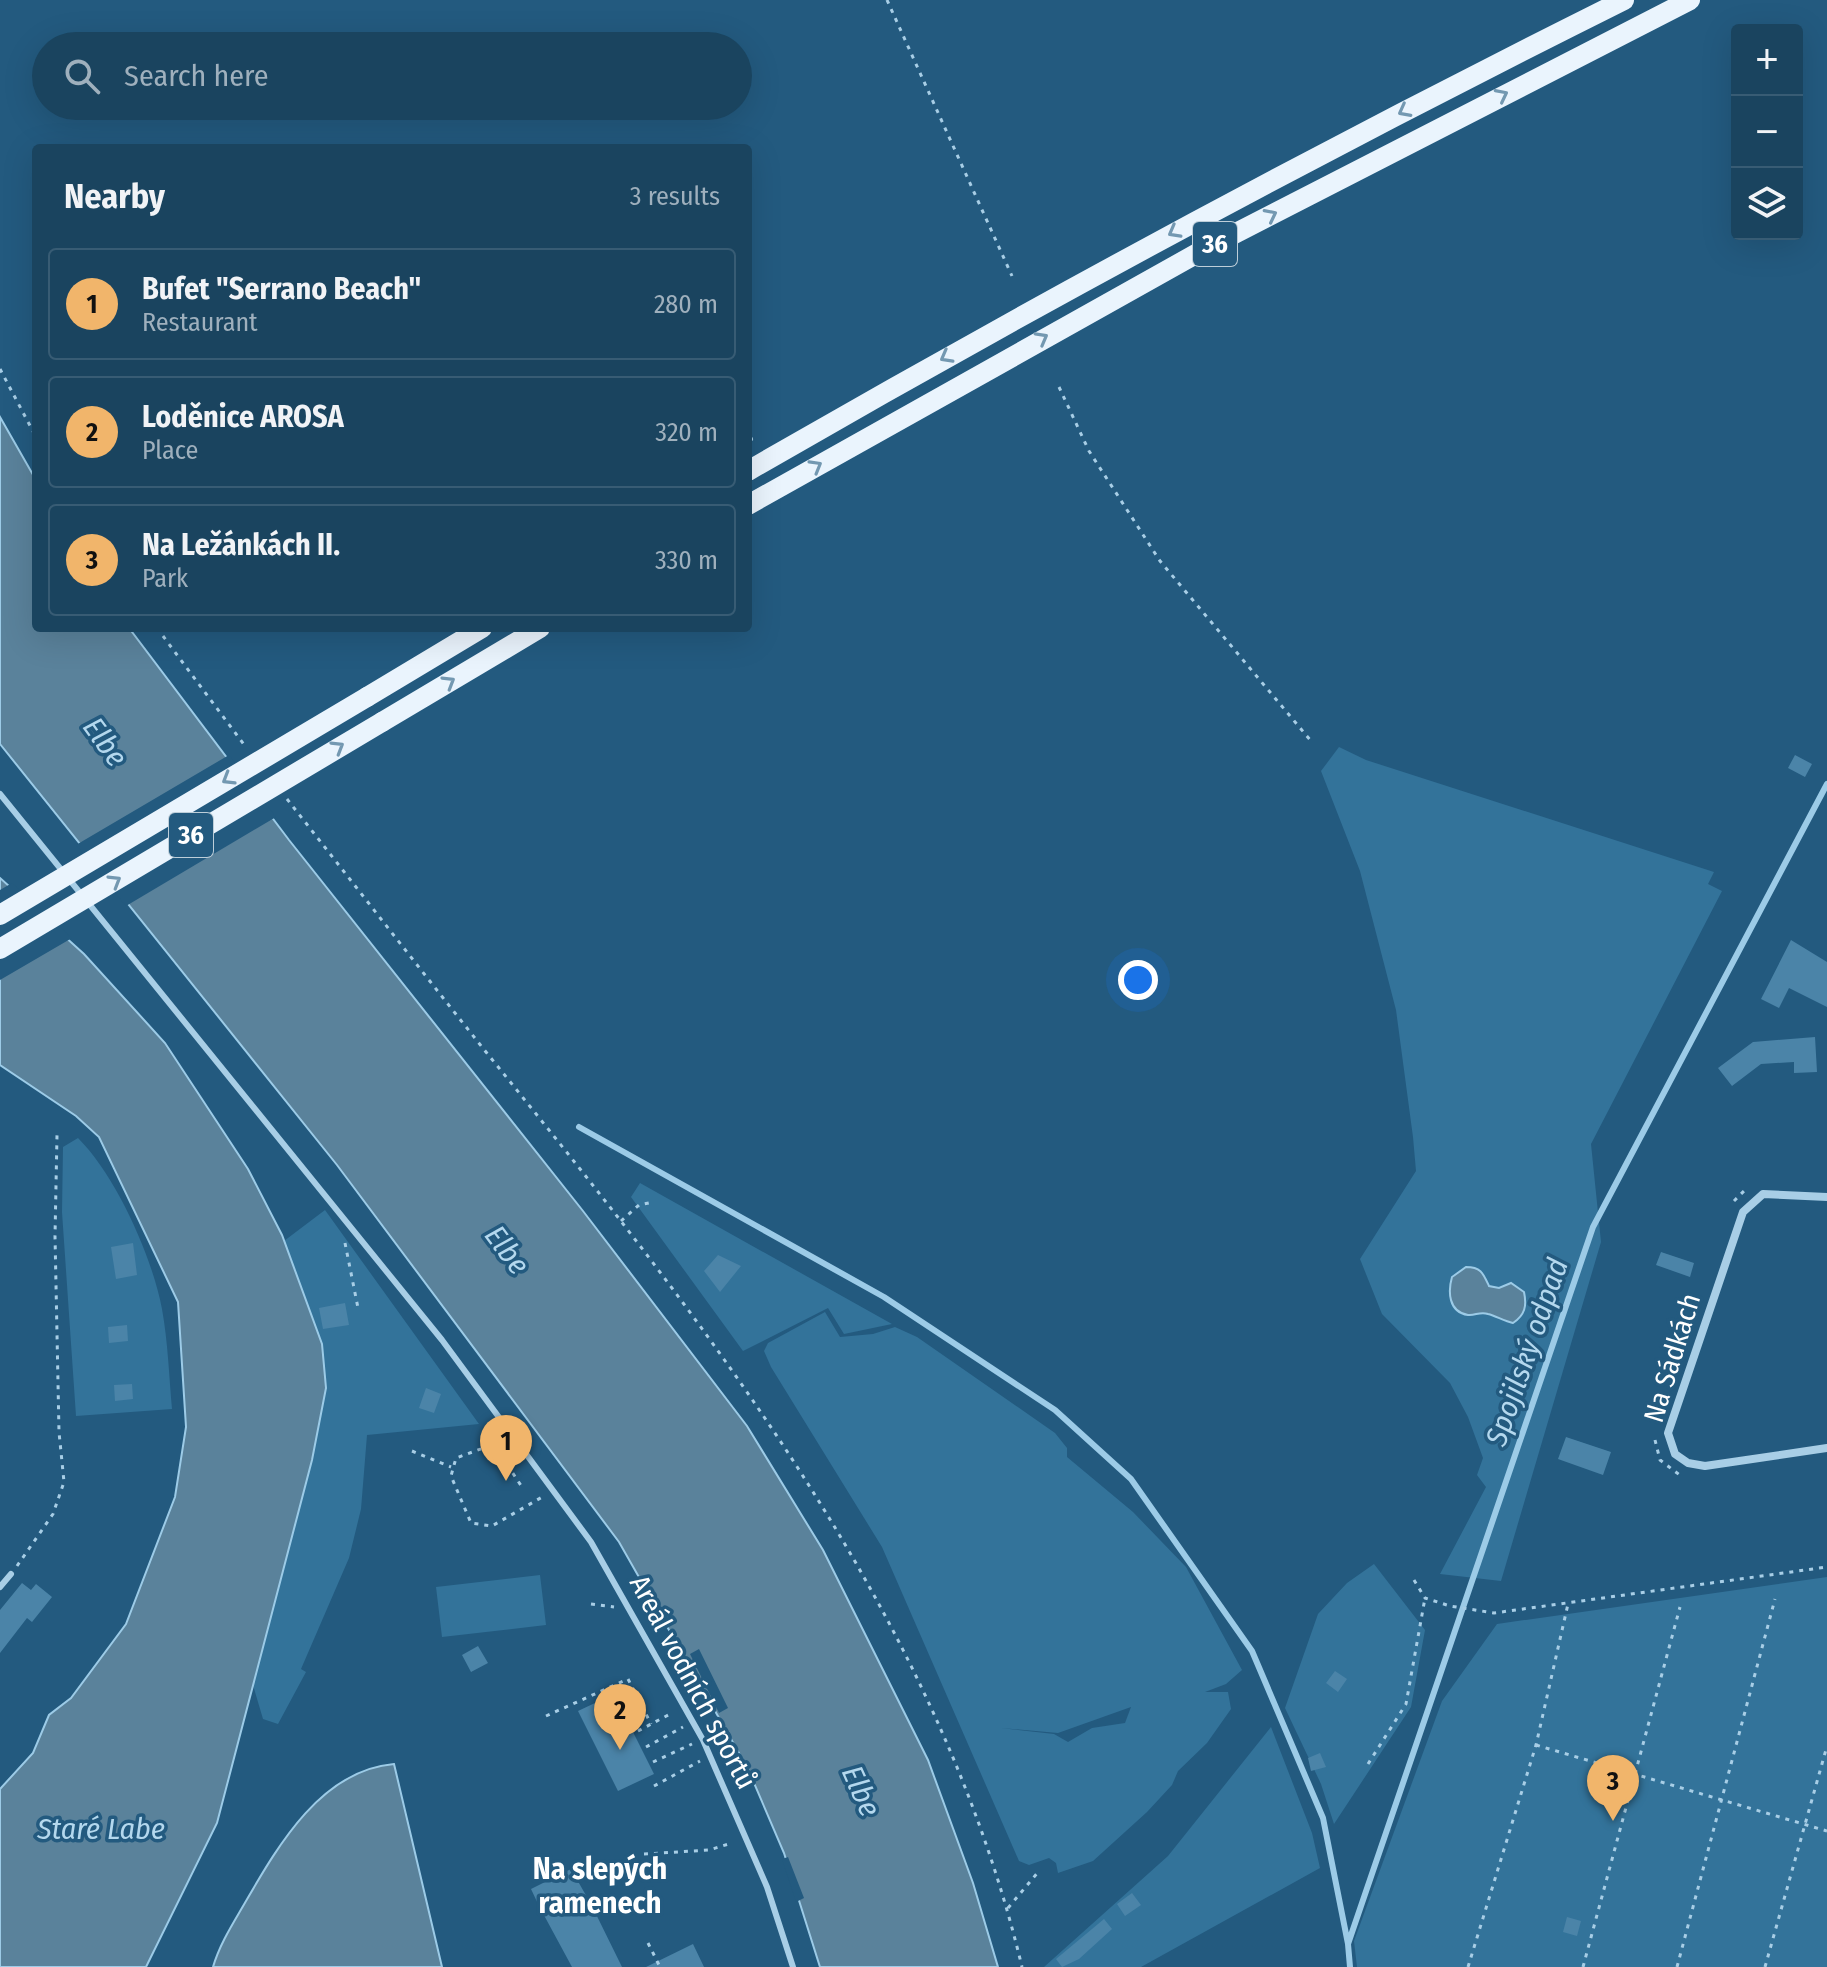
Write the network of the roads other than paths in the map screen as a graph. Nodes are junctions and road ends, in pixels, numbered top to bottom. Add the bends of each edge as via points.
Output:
1 (1624, 0) edge
2 (1690, 0) edge
3 (752, 469) edge
4 (752, 503) edge
5 (475, 632) edge
6 (533, 632) edge
7 (0, 794) edge
8 (0, 915) edge
9 (0, 949) edge
10 (1827, 1197) edge
11 (1827, 1448) edge
12 (11, 1574) dead end
13 (0, 1587) edge
14 (793, 1967) edge

1 -> 3 main road, 36 via 1184,227
4 -> 2 main road, 36 via 1203,250
5 -> 8 main road, 36, bridge
9 -> 6 main road, 36, bridge
7 - 14 lane, Areál vodních sportů via 442,1340 591,1542 694,1721 747,1839
10 - 11 street, Na Sádkách via 1763,1194 1743,1212 1668,1440 1680,1459 1697,1466
12 - 13 lane

